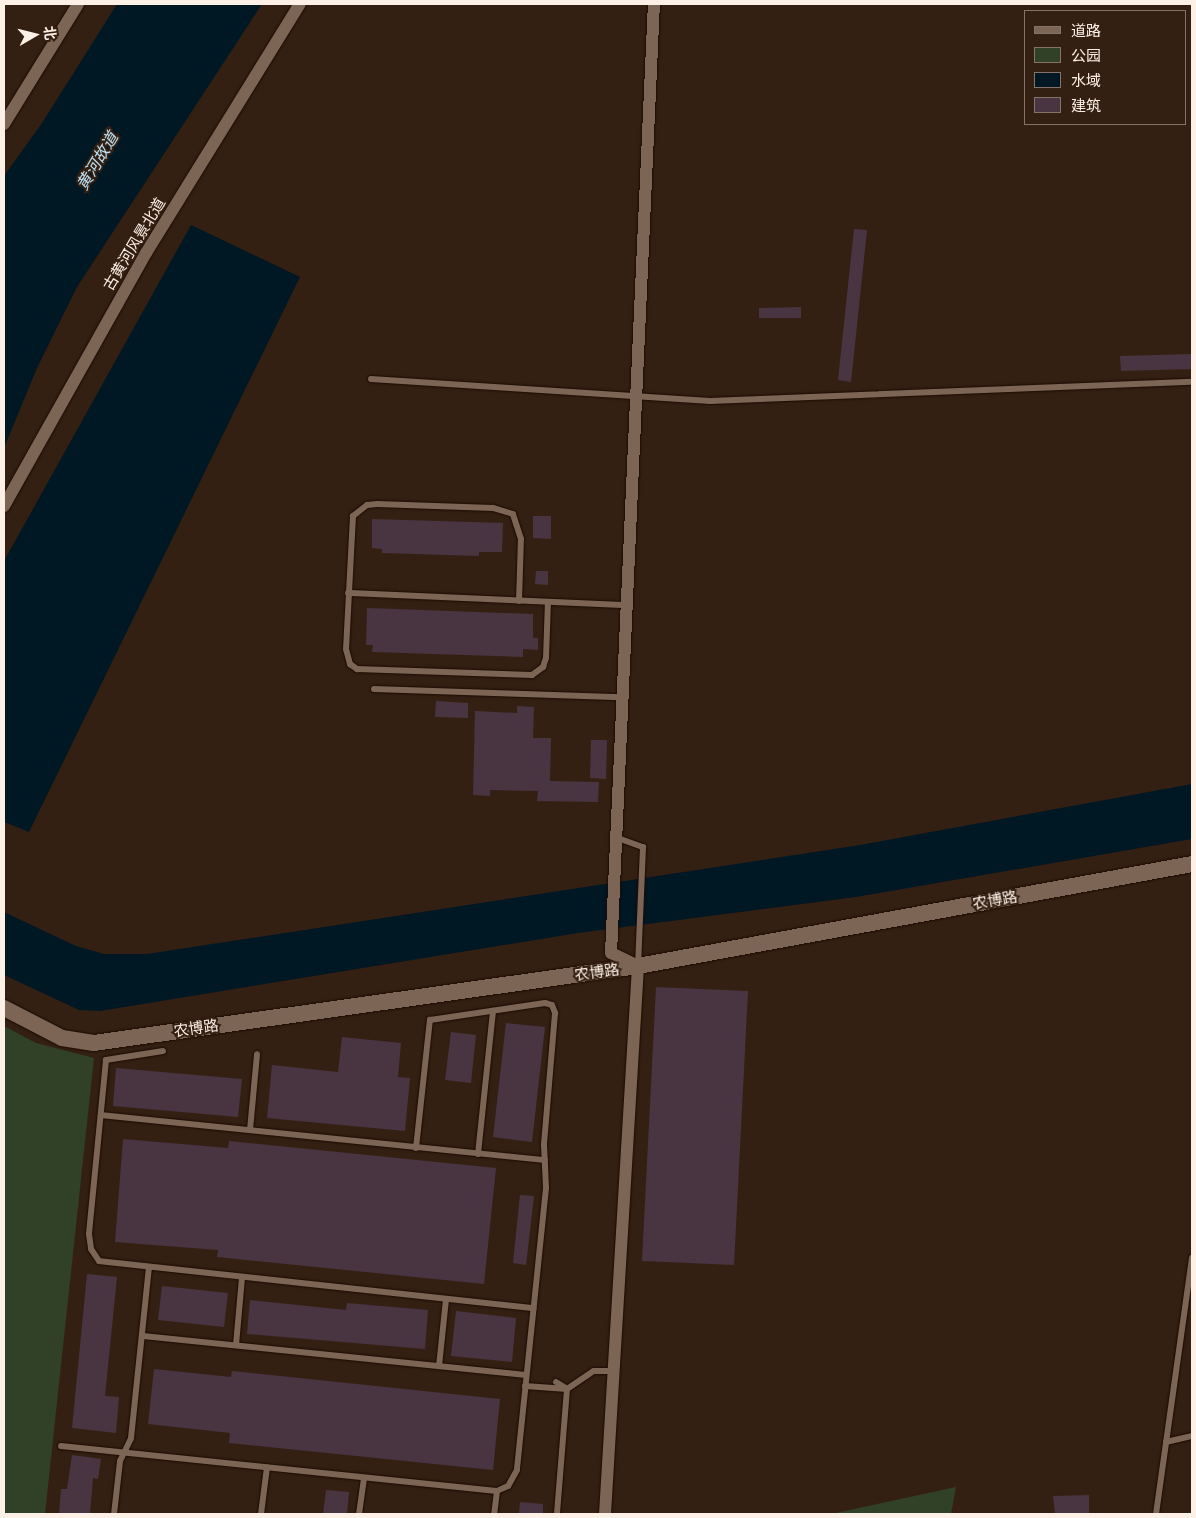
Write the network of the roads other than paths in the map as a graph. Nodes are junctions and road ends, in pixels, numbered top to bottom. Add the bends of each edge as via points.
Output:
1 (78, 4) edge
2 (300, 4) edge
3 (654, 4) edge
4 (4, 124) edge
5 (371, 379) dead end
6 (1192, 382) edge
7 (635, 398) junction
8 (4, 506) edge
9 (348, 594) junction
10 (519, 600) junction
11 (548, 602) junction
12 (626, 605) junction
13 (374, 689) dead end
14 (621, 697) junction
15 (615, 842) junction
16 (1192, 864) edge
17 (638, 966) junction
18 (4, 1008) edge
19 (493, 1011) junction
20 (163, 1051) dead end
21 (257, 1054) dead end
22 (101, 1115) junction
23 (250, 1130) junction
24 (416, 1148) junction
25 (478, 1154) junction
26 (544, 1160) junction
27 (1192, 1258) edge
28 (149, 1268) junction
29 (242, 1278) junction
30 (446, 1299) junction
31 (533, 1308) junction
32 (143, 1336) junction
33 (236, 1345) junction
34 (439, 1366) junction
35 (614, 1371) junction
36 (526, 1375) junction
37 (556, 1382) dead end
38 (525, 1386) junction
39 (567, 1389) junction
40 (1192, 1436) edge
41 (1166, 1442) junction
42 (61, 1446) dead end
43 (124, 1453) junction
44 (267, 1467) junction
45 (364, 1478) junction
46 (497, 1491) junction
47 (114, 1514) edge
48 (261, 1514) edge
49 (359, 1514) edge
50 (494, 1514) edge
51 (557, 1514) edge
52 (605, 1514) edge
53 (1156, 1514) edge

1 - 4 street
2 - 8 street, 古黄河风景北道 via 146,253
3 - 7 street
5 - 7 lane
6 - 7 lane via 710,401
7 - 12 street
9 - 10 lane
9 - 10 lane via 350,526 360,508 377,504 494,508 513,514 518,520 521,539
9 - 11 lane via 347,656 350,664 365,671 532,675 543,667 546,658
10 - 11 lane
11 - 12 lane
12 - 14 street
13 - 14 lane
14 - 15 street
15 - 17 street via 611,953
15 - 17 lane via 643,847
16 - 17 street, 农博路
17 - 18 street, 农博路 via 94,1043 62,1038
17 - 35 street
19 - 24 lane via 430,1020
19 - 25 lane
19 - 26 lane via 545,1003 552,1005 556,1013
20 - 22 lane via 106,1060
21 - 23 lane
22 - 23 lane
22 - 28 lane via 89,1234 91,1249 99,1261
23 - 24 lane
24 - 25 lane
25 - 26 lane
26 - 31 lane via 546,1188
27 - 41 lane
28 - 29 lane
28 - 32 lane
29 - 30 lane
29 - 33 lane
30 - 31 lane
30 - 34 lane
31 - 36 lane
32 - 33 lane
32 - 43 lane via 131,1438
33 - 34 lane
34 - 36 lane
35 - 39 lane via 594,1370
35 - 52 street
36 - 38 lane
37 - 39 lane
38 - 39 lane
38 - 46 lane via 514,1478
39 - 51 lane
40 - 41 lane
41 - 53 lane
42 - 43 lane
43 - 44 lane
43 - 47 lane
44 - 45 lane
44 - 48 lane
45 - 46 lane
45 - 49 lane
46 - 50 lane

